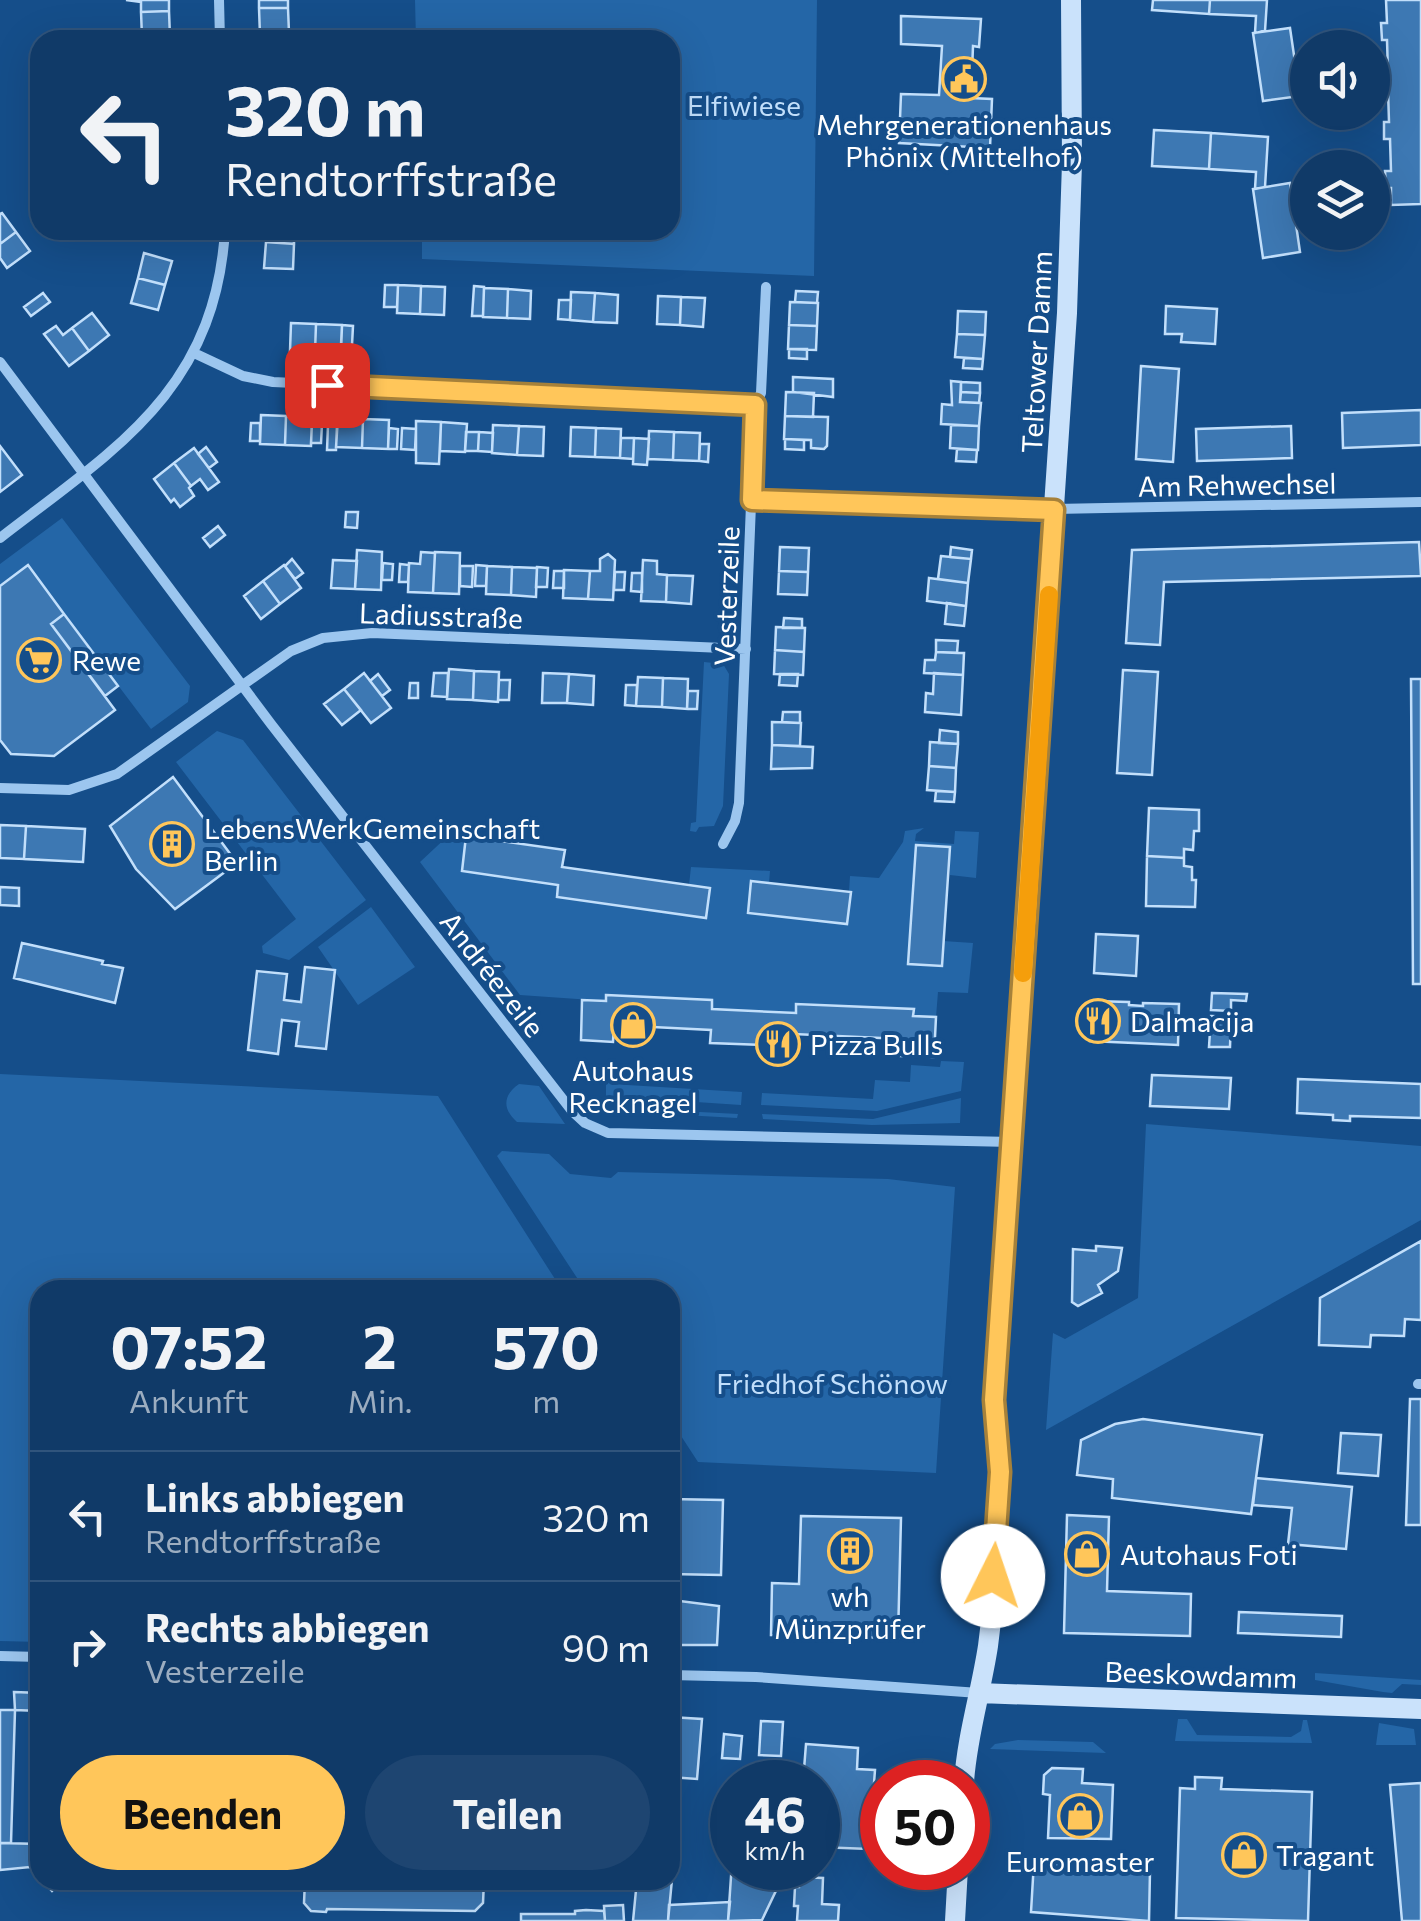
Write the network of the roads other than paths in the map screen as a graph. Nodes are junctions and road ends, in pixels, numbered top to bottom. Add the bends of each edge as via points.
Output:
1 (219, 0) edge
2 (1071, 0) edge
3 (220, 30) edge
4 (224, 240) edge
5 (766, 287) dead end
6 (194, 353) junction
7 (0, 362) edge
8 (755, 405) junction
9 (84, 474) junction
10 (752, 500) junction
11 (1421, 502) edge
12 (1054, 510) junction
13 (0, 538) edge
14 (746, 649) junction
15 (243, 687) junction
16 (0, 788) edge
17 (723, 844) dead end
18 (1013, 1142) junction
19 (0, 1656) edge
20 (30, 1657) edge
21 (680, 1675) edge
22 (979, 1693) junction
23 (1421, 1709) edge
24 (965, 1760) edge
25 (956, 1890) edge
26 (954, 1921) edge

1 - 3 street
2 - 12 main road, Teltower Damm via 1068,278
4 - 6 street via 217,290
5 - 8 street, Vesterzeile
6 - 8 street via 273,382
6 - 9 street via 149,418
7 - 9 street, Andréezeile
8 - 10 street, Vesterzeile
9 - 13 street
9 - 15 street, Andréezeile
10 - 12 street, Am Rehwechsel
10 - 14 street, Vesterzeile
11 - 12 street, Am Rehwechsel
12 - 18 main road, Teltower Damm
14 - 15 street, Ladiusstraße via 357,633 308,644
14 - 17 street, Vesterzeile via 739,803
15 - 16 street, Ladiusstraße via 103,780 56,791
15 - 18 street, Andréezeile via 585,1123 608,1134
18 - 22 main road, Teltower Damm via 994,1400 1000,1472
19 - 20 street
21 - 22 street
22 - 23 main road, Beeskowdamm
22 - 24 main road, Teltower Damm
25 - 26 main road

